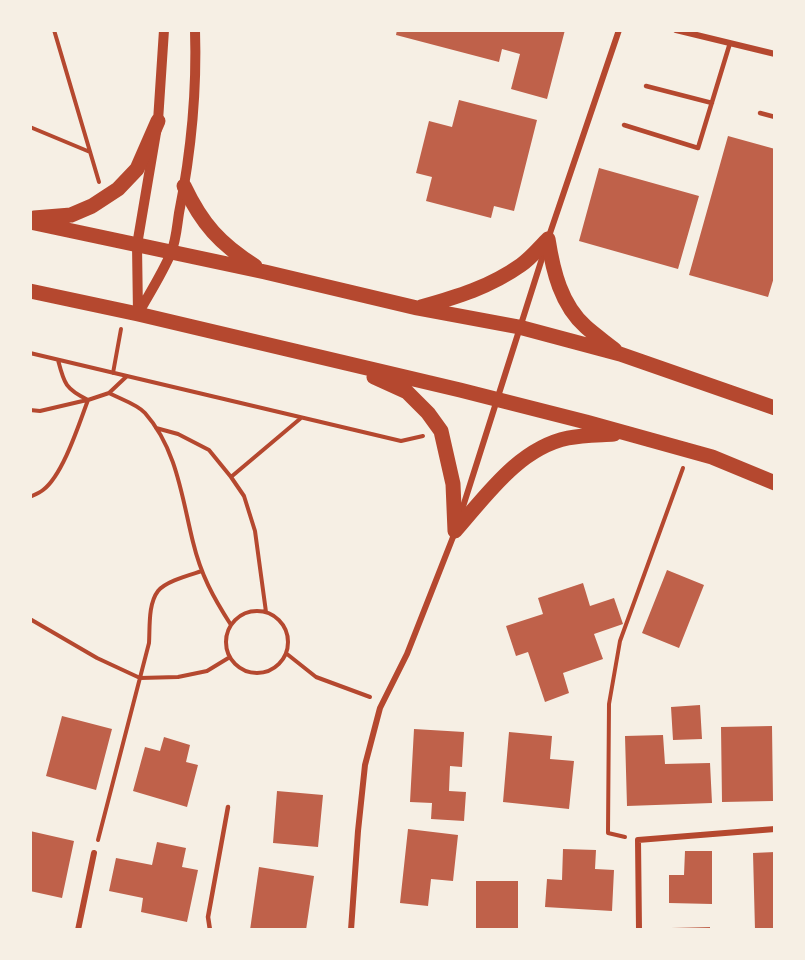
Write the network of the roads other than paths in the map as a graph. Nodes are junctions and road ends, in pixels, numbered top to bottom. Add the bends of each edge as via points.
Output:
1 (164, 30) edge
2 (195, 30) edge
3 (619, 30) edge
4 (676, 30) edge
5 (730, 43) junction
6 (775, 54) edge
7 (646, 86) dead end
8 (712, 103) junction
9 (760, 113) dead end
10 (775, 117) edge
11 (158, 121) junction
12 (624, 125) dead end
13 (184, 186) junction
14 (30, 220) edge
15 (548, 239) junction
16 (136, 245) junction
17 (171, 252) junction
18 (265, 272) junction
19 (30, 291) edge
20 (417, 308) junction
21 (138, 314) junction
22 (519, 327) junction
23 (620, 354) junction
24 (346, 364) junction
25 (498, 400) junction
26 (775, 408) edge
27 (628, 434) junction
28 (775, 483) edge
29 (455, 531) junction
30 (228, 807) dead end
31 (775, 829) edge
32 (94, 853) road end
33 (78, 930) edge
34 (210, 930) edge
35 (351, 930) edge
36 (639, 930) edge

1 - 11 street
2 - 13 street via 195,76
3 - 15 street
4 - 5 street
5 - 6 street
5 - 8 lane
7 - 8 lane
8 - 12 lane via 698,148
9 - 10 lane
11 - 14 main road via 137,169 118,189 71,214
11 - 16 street
13 - 17 street
13 - 18 main road via 209,229 231,251
14 - 16 main road
15 - 20 main road via 522,264 491,284
15 - 22 street
15 - 23 main road via 552,266 572,310 584,326
16 - 17 main road
16 - 21 street
17 - 18 main road
17 - 21 street
18 - 20 main road
19 - 21 main road
20 - 22 main road
21 - 24 main road
22 - 23 main road
22 - 25 street
23 - 26 main road
24 - 25 main road
24 - 29 main road via 407,392 441,431 453,484
25 - 27 main road
25 - 29 street
27 - 28 main road via 712,457
27 - 29 main road via 568,438 536,451 504,476
29 - 35 street via 384,701 365,765
30 - 34 lane via 208,917
31 - 36 street via 638,840
32 - 33 street

